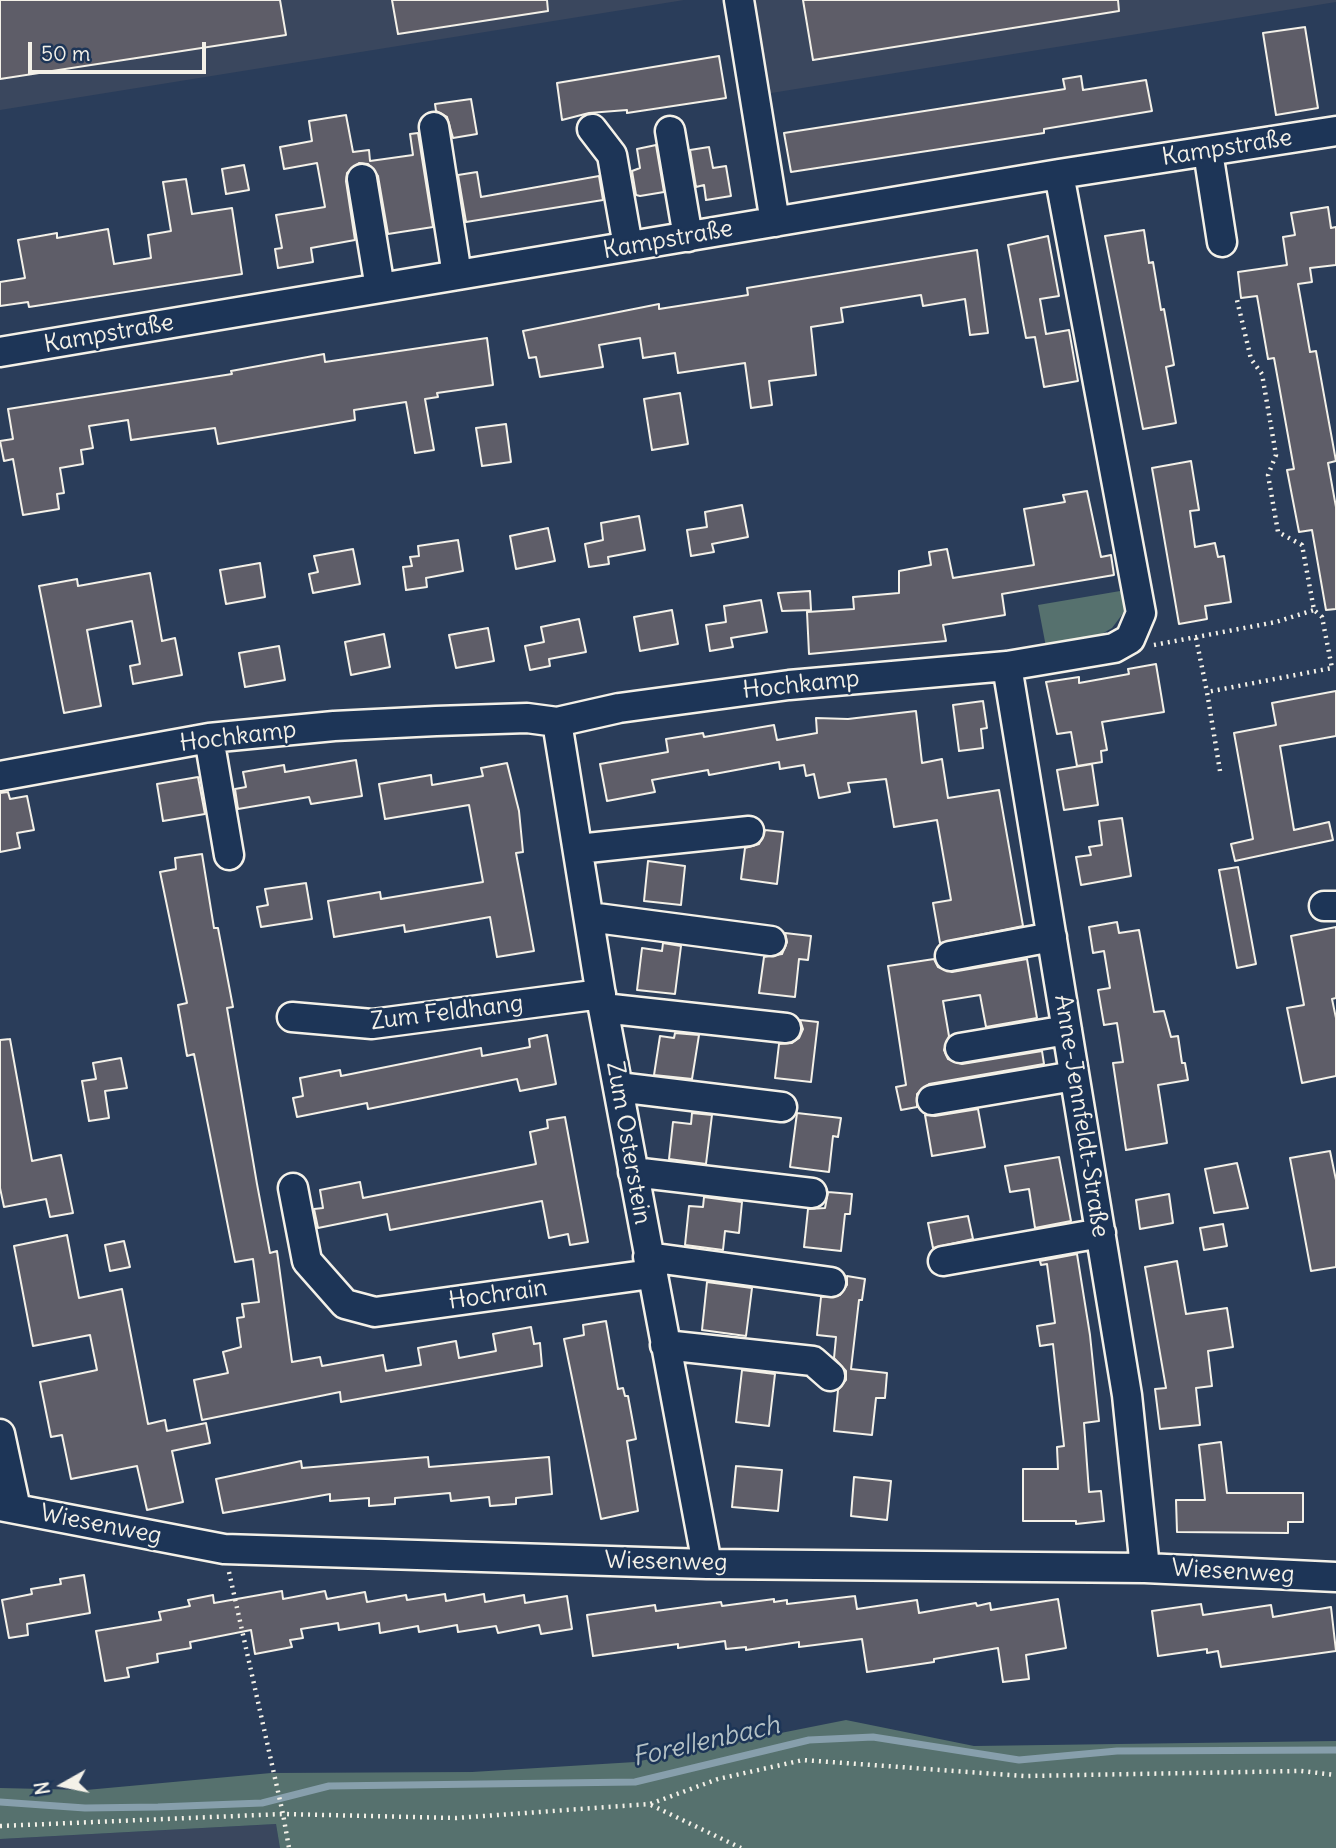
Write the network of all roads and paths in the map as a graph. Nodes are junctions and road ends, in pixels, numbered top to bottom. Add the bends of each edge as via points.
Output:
1 (739, 0) edge
2 (434, 127) dead end
3 (592, 129) dead end
4 (670, 131) dead end
5 (1336, 131) edge
6 (1208, 152) junction
7 (1059, 174) junction
8 (362, 179) dead end
9 (775, 222) junction
10 (688, 237) junction
11 (1222, 242) dead end
12 (628, 247) junction
13 (457, 275) junction
14 (380, 288) junction
15 (1237, 300) dead end
16 (0, 352) edge
17 (1314, 610) junction
18 (1196, 638) junction
19 (1130, 639) junction
20 (1007, 666) junction
21 (1207, 692) junction
22 (557, 722) junction
23 (209, 738) junction
24 (1220, 771) dead end
25 (0, 776) edge
26 (749, 831) dead end
27 (578, 849) junction
28 (229, 855) dead end
29 (589, 918) junction
30 (1052, 937) junction
31 (771, 941) dead end
32 (950, 956) dead end
33 (602, 1001) junction
34 (292, 1017) dead end
35 (786, 1028) dead end
36 (1067, 1030) junction
37 (960, 1048) dead end
38 (1074, 1076) junction
39 (618, 1087) junction
40 (932, 1100) dead end
41 (782, 1107) dead end
42 (633, 1172) junction
43 (293, 1188) dead end
44 (812, 1193) dead end
45 (1101, 1233) junction
46 (943, 1261) dead end
47 (650, 1266) junction
48 (831, 1282) dead end
49 (665, 1345) junction
50 (830, 1376) dead end
51 (0, 1434) edge
52 (8, 1508) edge
53 (224, 1549) junction
54 (707, 1563) junction
55 (1145, 1568) junction
56 (1336, 1577) edge
57 (1336, 1775) edge
58 (650, 1804) junction
59 (283, 1814) junction
60 (0, 1826) edge
61 (289, 1848) edge
62 (741, 1848) edge

1 - 9 street
2 - 13 street
3 - 12 street via 612,155
4 - 10 street
5 - 6 street, Kampstraße
6 - 7 street, Kampstraße
6 - 11 street
7 - 9 street, Kampstraße
7 - 19 street via 1140,613
8 - 14 street
9 - 10 street, Kampstraße
10 - 12 street, Kampstraße
12 - 13 street, Kampstraße
13 - 14 street, Kampstraße
14 - 16 street, Kampstraße
15 - 17 path via 1251,359 1262,374 1276,455 1268,475 1278,532 1302,545
17 - 18 path
17 - 21 path via 1322,617 1332,668
18 - 19 path via 1148,646
18 - 21 path
19 - 20 street, Hochkamp via 1114,648
20 - 22 street, Hochkamp via 711,695
20 - 30 street, Anne-Jennfeldt-Straße
21 - 24 path
22 - 23 street, Hochkamp via 527,718 436,721
22 - 27 street, Zum Osterstein
23 - 25 street, Hochkamp
23 - 28 street
26 - 27 street
27 - 29 street, Zum Osterstein
29 - 31 street
29 - 33 street, Zum Osterstein
30 - 32 street
30 - 36 street, Anne-Jennfeldt-Straße
33 - 34 street, Zum Feldhang via 372,1024
33 - 35 street, Zum Feldhang
33 - 39 street, Zum Osterstein
36 - 37 street
36 - 38 street, Anne-Jennfeldt-Straße
38 - 40 street
38 - 45 street, Anne-Jennfeldt-Straße
39 - 41 street
39 - 42 street, Zum Osterstein
42 - 44 street
42 - 47 street, Zum Osterstein
43 - 47 street, Hochrain via 307,1261 345,1304 375,1312
45 - 46 street
45 - 55 street, Anne-Jennfeldt-Straße via 1127,1395
47 - 48 street, Hochrain
47 - 49 street, Zum Osterstein
49 - 50 street via 813,1362
49 - 54 street, Zum Osterstein
51 - 52 street
52 - 53 street, Wiesenweg
53 - 54 street, Wiesenweg
53 - 59 path
54 - 55 street, Wiesenweg
55 - 56 street, Wiesenweg
57 - 58 path via 1301,1771 1024,1776 803,1760 718,1779
58 - 59 path via 456,1818
58 - 62 path
59 - 60 path
59 - 61 path

